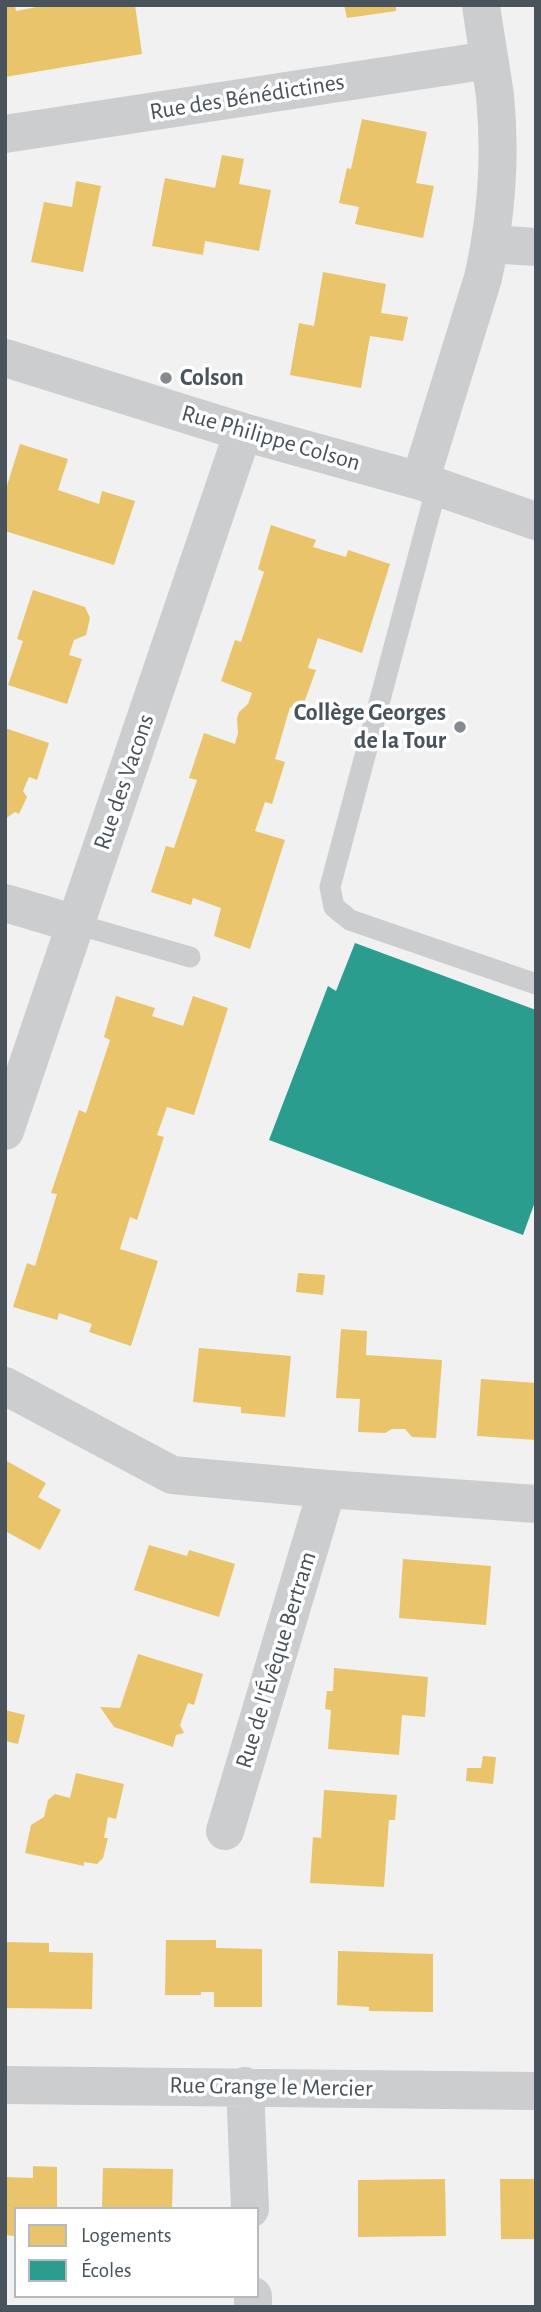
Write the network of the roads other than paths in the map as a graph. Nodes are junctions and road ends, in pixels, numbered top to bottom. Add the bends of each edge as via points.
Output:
1 (481, 5) edge
2 (489, 60) junction
3 (5, 134) edge
4 (491, 244) junction
5 (536, 247) edge
6 (5, 358) edge
7 (243, 432) junction
8 (428, 483) junction
9 (536, 521) edge
10 (5, 903) edge
11 (76, 924) junction
12 (190, 957) dead end
13 (536, 984) edge
14 (5, 1131) edge
15 (5, 1386) edge
16 (327, 1489) junction
17 (536, 1504) edge
18 (225, 1831) dead end
19 (5, 2085) edge
20 (245, 2086) junction
21 (536, 2091) edge
22 (250, 2207) edge

1 - 2 street
2 - 3 street, Rue des Bénédictines
2 - 4 street via 497,158
4 - 5 street
4 - 8 street
6 - 7 street, Rue Philippe Colson
7 - 8 street, Rue Philippe Colson
7 - 11 street, Rue des Vacons
8 - 9 street, Rue Philippe Colson
8 - 13 lane via 330,887 334,907 350,920
10 - 11 street
11 - 12 lane
11 - 14 street, Rue des Vacons
15 - 16 street via 172,1475
16 - 17 street
16 - 18 street, Rue de l'Évêque Bertram
19 - 20 street, Rue Grange le Mercier
20 - 21 street, Rue Grange le Mercier
20 - 22 street

